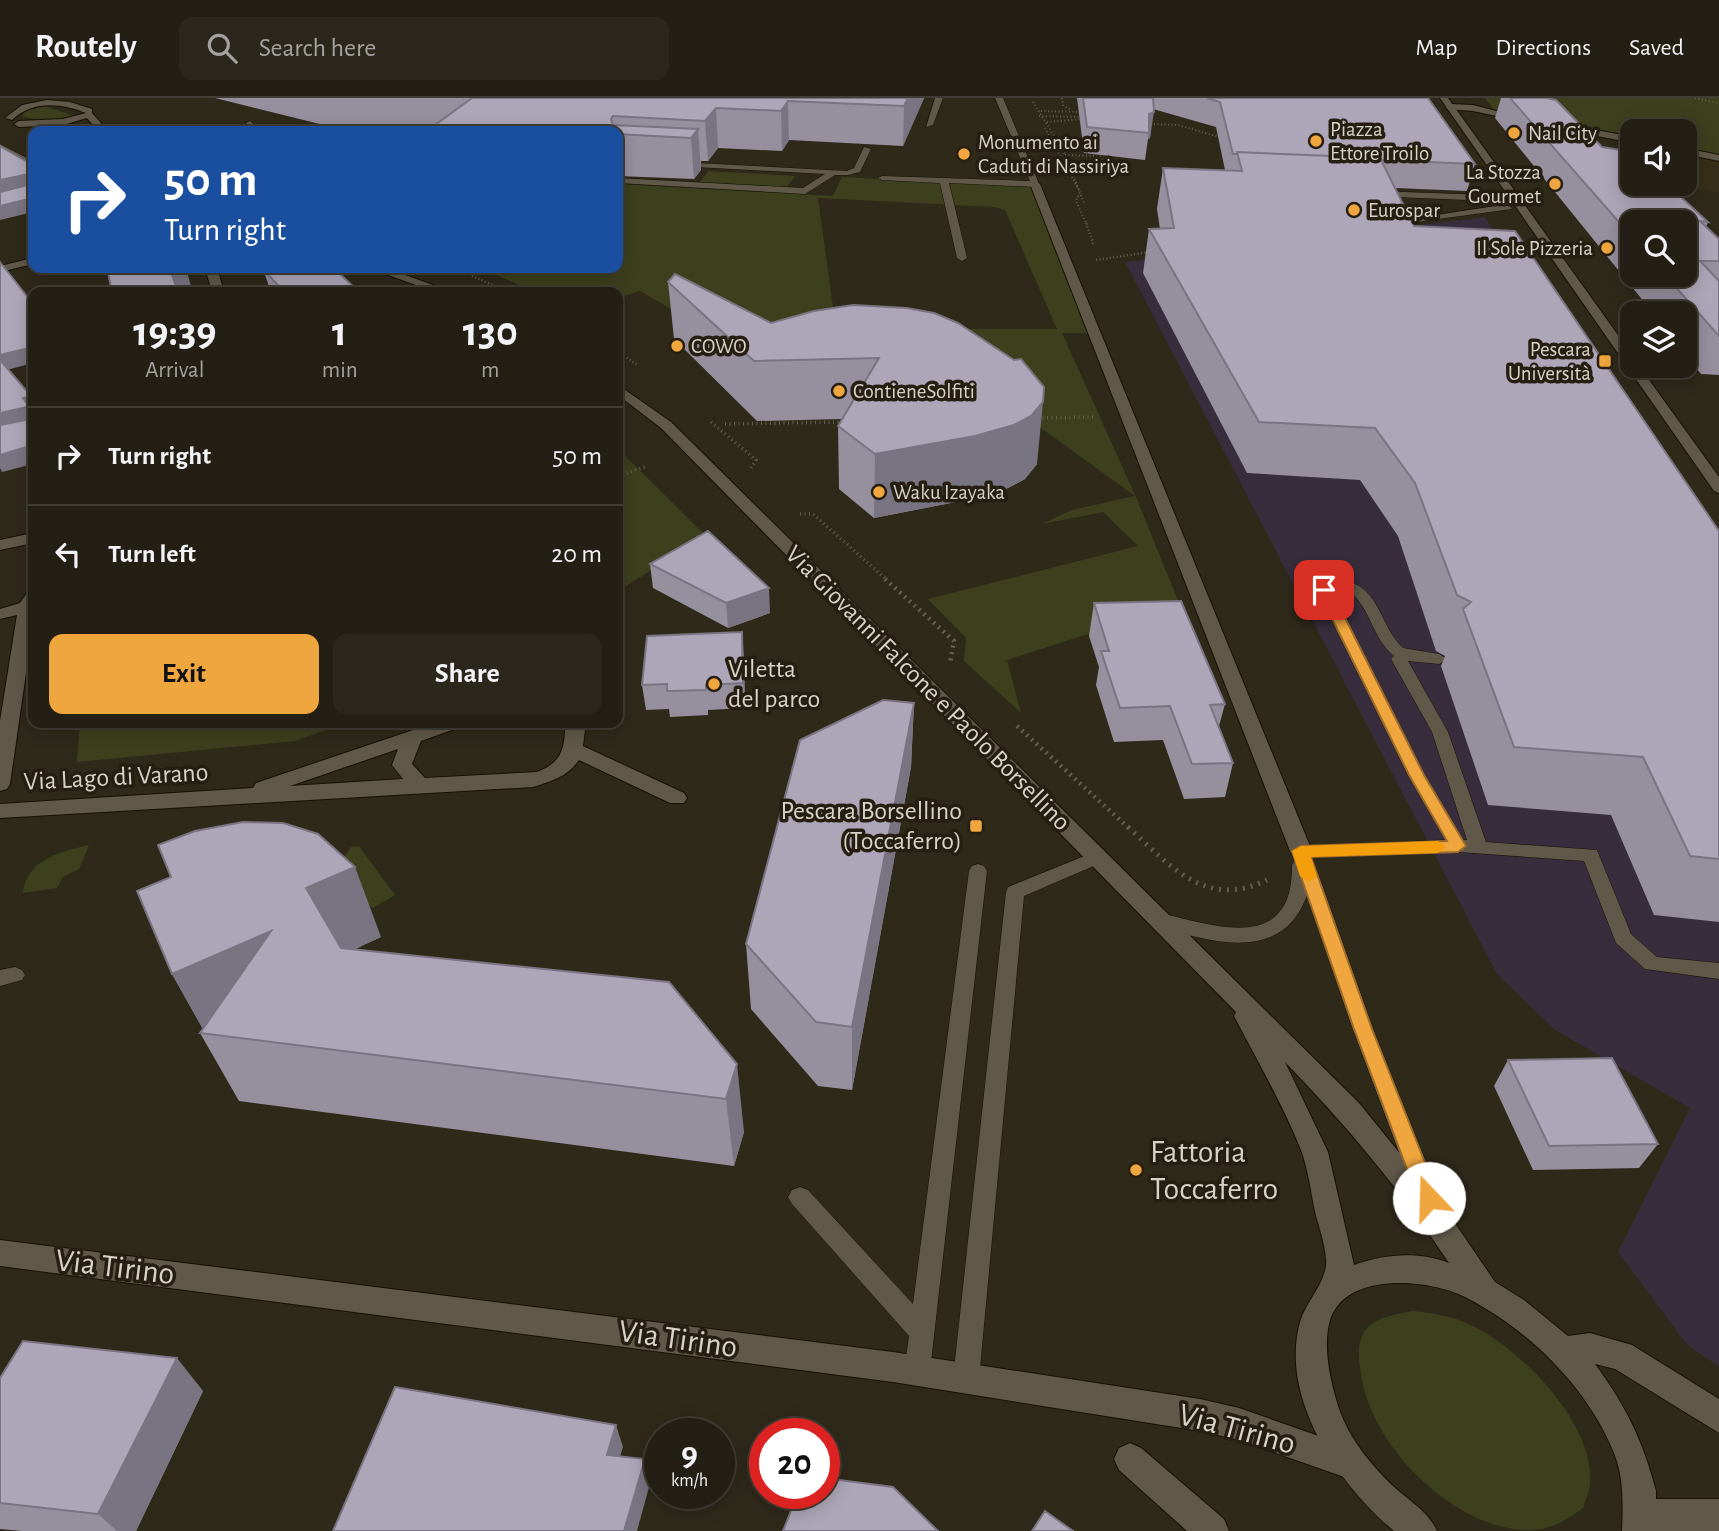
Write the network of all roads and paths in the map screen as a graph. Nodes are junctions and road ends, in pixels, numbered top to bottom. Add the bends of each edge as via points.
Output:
1 (70, 98) edge
2 (939, 98) edge
3 (999, 98) edge
4 (1026, 98) edge
5 (1031, 98) edge
6 (1062, 98) edge
7 (1695, 98) edge
8 (12, 103) dead end
9 (1447, 103) edge
10 (1719, 103) edge
11 (40, 104) junction
12 (92, 110) junction
13 (1041, 111) junction
14 (1073, 112) junction
15 (1083, 112) edge
16 (1078, 115) junction
17 (5, 116) edge
18 (1039, 116) junction
19 (1044, 116) junction
20 (1538, 121) edge
21 (1047, 122) junction
22 (250, 123) dead end
23 (19, 124) junction
24 (1141, 124) edge
25 (1551, 124) edge
26 (929, 125) dead end
27 (100, 126) edge
28 (253, 126) edge
29 (28, 128) edge
30 (1620, 137) edge
31 (1224, 138) edge
32 (0, 146) edge
33 (867, 149) edge
34 (1697, 153) edge
35 (1060, 155) junction
36 (1065, 155) junction
37 (1719, 158) edge
38 (756, 159) edge
39 (28, 161) edge
40 (1103, 161) edge
41 (671, 164) edge
42 (751, 168) junction
43 (834, 172) junction
44 (882, 178) dead end
45 (944, 180) junction
46 (623, 181) edge
47 (1035, 184) junction
48 (1080, 192) dead end
49 (1367, 193) edge
50 (1420, 195) junction
51 (1084, 203) dead end
52 (1517, 203) junction
53 (1464, 213) junction
54 (1394, 222) edge
55 (1157, 251) edge
56 (962, 258) dead end
57 (1096, 260) dead end
58 (28, 262) edge
59 (0, 269) edge
60 (390, 273) edge
61 (417, 273) edge
62 (467, 274) dead end
63 (431, 287) edge
64 (447, 287) edge
65 (497, 287) edge
66 (623, 355) edge
67 (646, 371) dead end
68 (623, 393) edge
69 (1100, 417) dead end
70 (1030, 418) edge
71 (707, 419) dead end
72 (850, 422) edge
73 (724, 424) dead end
74 (647, 466) dead end
75 (747, 473) dead end
76 (623, 474) edge
77 (1719, 488) edge
78 (792, 514) dead end
79 (28, 539) edge
80 (0, 545) edge
81 (28, 603) edge
82 (0, 614) edge
83 (28, 614) edge
84 (1408, 656) junction
85 (1439, 659) dead end
86 (958, 670) dead end
87 (1017, 725) dead end
88 (439, 728) edge
89 (573, 728) edge
90 (413, 737) junction
91 (575, 750) junction
92 (0, 784) edge
93 (419, 784) junction
94 (235, 798) junction
95 (677, 798) dead end
96 (0, 811) edge
97 (1458, 846) junction
98 (1479, 848) junction
99 (1301, 851) junction
100 (1097, 857) junction
101 (978, 871) dead end
102 (1273, 876) dead end
103 (1160, 920) junction
104 (1719, 971) edge
105 (1233, 993) junction
106 (800, 1197) dead end
107 (1438, 1222) junction
108 (0, 1252) edge
109 (1332, 1290) junction
110 (1484, 1291) junction
111 (921, 1331) junction
112 (1563, 1351) junction
113 (916, 1371) junction
114 (966, 1379) junction
115 (1719, 1417) edge
116 (1130, 1459) dead end
117 (1347, 1462) junction
118 (1719, 1516) edge
119 (1640, 1524) edge
120 (1212, 1531) edge
121 (1420, 1531) edge

1 - 11 street
2 - 26 lane
3 - 47 lane
4 - 18 path
5 - 13 path
6 - 14 path
7 - 10 path
8 - 11 street
9 - 20 street
9 - 52 street
11 - 12 street
11 - 17 street
12 - 23 street via 62,122
12 - 27 street
13 - 14 path
13 - 19 path
14 - 15 path
14 - 16 path
16 - 19 path
16 - 21 path via 1086,118
17 - 23 street
18 - 19 path
18 - 35 path
19 - 21 path
21 - 36 path
22 - 28 lane
23 - 29 street
24 - 31 path via 1178,125
25 - 30 street
32 - 39 lane
33 - 43 lane via 857,170
34 - 37 street
35 - 36 path
35 - 48 path
36 - 40 path via 1100,156
36 - 51 path
38 - 42 lane
41 - 42 lane
42 - 43 lane
43 - 46 lane via 805,191
44 - 45 lane
45 - 47 lane
45 - 56 lane
47 - 99 street
49 - 50 lane
50 - 52 lane
50 - 53 lane
52 - 53 lane
52 - 77 street
53 - 54 lane
55 - 57 path
58 - 59 street
60 - 63 street
61 - 64 street
62 - 65 path
66 - 67 path
68 - 100 street, Via Giovanni Falcone e Paolo Borsellino via 666,425
69 - 70 path
71 - 75 path via 756,460
72 - 73 path
74 - 76 path
78 - 86 path via 813,514 954,641 948,661
79 - 80 street
81 - 82 street
83 - 92 street
84 - 85 lane
84 - 97 lane via 1394,651 1362,593 1349,585 1324,590 1416,775
84 - 98 lane via 1399,659 1440,733
87 - 102 path via 1182,876 1227,891 1255,887
88 - 90 street, Via Lago di Varano
89 - 91 street
90 - 93 street via 402,765
90 - 94 street, Via Lago di Varano
91 - 93 street, Via Lago di Varano via 564,766 542,778
91 - 95 street
93 - 94 street, Via Lago di Varano
94 - 96 street, Via Lago di Varano
97 - 98 lane
97 - 99 lane
98 - 104 lane via 1591,855 1623,938 1652,964
99 - 103 lane via 1302,883 1291,912 1259,936
99 - 107 lane
100 - 103 street, Via Giovanni Falcone e Paolo Borsellino
100 - 114 lane via 1015,892
101 - 111 lane
103 - 105 street, Via Giovanni Falcone e Paolo Borsellino
105 - 107 street, Via Giovanni Falcone e Paolo Borsellino via 1350,1111
105 - 109 street, Via Giovanni Falcone e Paolo Borsellino via 1315,1152 1341,1261
106 - 111 lane
107 - 110 street, Via Giovanni Falcone e Paolo Borsellino
108 - 113 street, Via Tirino
109 - 110 street via 1353,1276 1394,1269 1439,1273
109 - 117 street, Via Giovanni Falcone e Paolo Borsellino via 1316,1317 1312,1358 1319,1401
110 - 112 street via 1526,1318
111 - 113 lane
112 - 115 street via 1590,1348 1622,1356
112 - 119 street via 1598,1391 1624,1437 1639,1484
113 - 114 street, Via Tirino
114 - 117 street, Via Tirino via 1200,1415
116 - 120 street
117 - 121 street via 1380,1499
118 - 119 street via 1677,1514

